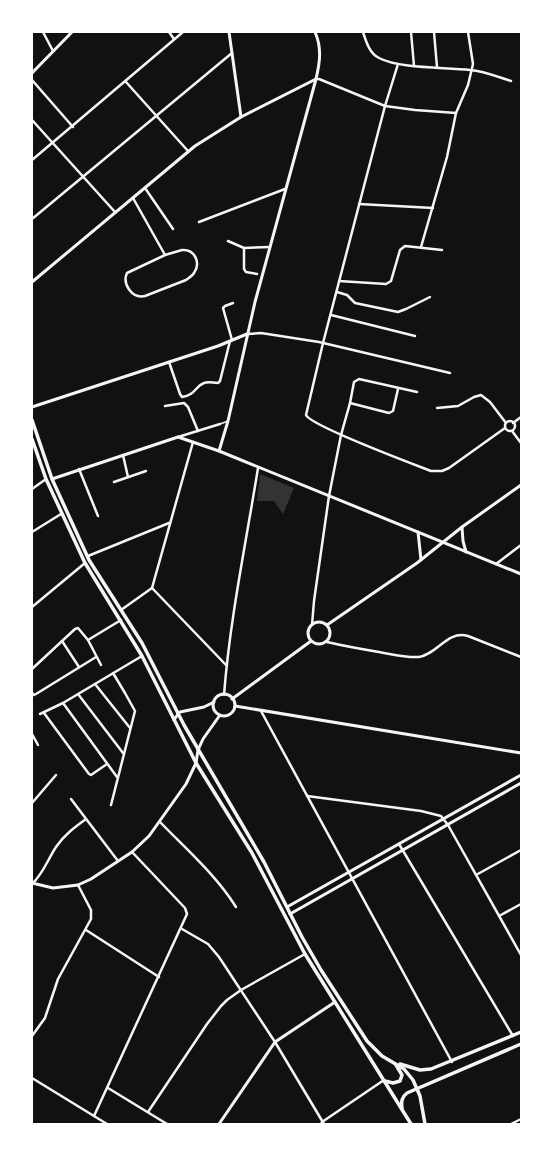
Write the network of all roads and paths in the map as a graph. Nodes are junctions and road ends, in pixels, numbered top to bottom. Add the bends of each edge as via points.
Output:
1 (43, 32) edge
2 (72, 32) edge
3 (169, 32) edge
4 (183, 32) edge
5 (229, 32) edge
6 (315, 32) edge
7 (363, 32) edge
8 (411, 32) edge
9 (434, 32) edge
10 (468, 32) edge
11 (174, 39) junction
12 (53, 51) junction
13 (232, 53) junction
14 (398, 64) junction
15 (414, 66) junction
16 (437, 67) junction
17 (472, 70) junction
18 (32, 73) edge
19 (316, 79) junction
20 (32, 80) edge
21 (511, 81) dead end
22 (126, 82) junction
23 (385, 106) junction
24 (456, 113) junction
25 (156, 116) junction
26 (241, 116) junction
27 (32, 120) edge
28 (73, 127) junction
29 (54, 143) junction
30 (188, 151) junction
31 (32, 160) edge
32 (84, 176) junction
33 (146, 188) junction
34 (285, 189) junction
35 (133, 198) junction
36 (359, 204) junction
37 (433, 208) junction
38 (115, 212) junction
39 (32, 219) edge
40 (199, 222) dead end
41 (173, 229) dead end
42 (228, 241) dead end
43 (270, 247) junction
44 (420, 247) junction
45 (244, 248) junction
46 (442, 250) dead end
47 (165, 255) junction
48 (257, 274) dead end
49 (339, 281) junction
50 (32, 282) edge
51 (337, 292) junction
52 (430, 297) dead end
53 (233, 303) dead end
54 (330, 315) junction
55 (247, 334) junction
56 (415, 336) dead end
57 (231, 341) junction
58 (323, 343) junction
59 (169, 362) junction
60 (450, 373) dead end
61 (398, 389) junction
62 (417, 392) dead end
63 (350, 403) junction
64 (165, 406) dead end
65 (32, 407) edge
66 (437, 408) dead end
67 (521, 417) edge
68 (32, 420) edge
69 (228, 421) junction
70 (506, 423) junction
71 (513, 423) junction
72 (220, 424) joint
73 (505, 428) junction
74 (198, 431) junction
75 (512, 431) junction
76 (341, 435) junction
77 (178, 437) junction
78 (32, 440) edge
79 (193, 442) junction
80 (521, 443) edge
81 (219, 451) junction
82 (123, 455) junction
83 (258, 468) junction
84 (79, 469) junction
85 (146, 471) dead end
86 (128, 477) junction
87 (46, 479) junction
88 (52, 479) junction
89 (114, 482) dead end
90 (521, 485) edge
91 (32, 489) edge
92 (329, 496) junction
93 (61, 514) junction
94 (98, 516) dead end
95 (169, 523) junction
96 (462, 527) junction
97 (32, 532) edge
98 (418, 532) junction
99 (443, 542) junction
100 (521, 545) edge
101 (466, 552) junction
102 (88, 556) junction
103 (421, 560) junction
104 (85, 563) junction
105 (496, 564) junction
106 (521, 574) edge
107 (152, 588) junction
108 (32, 607) edge
109 (121, 610) junction
110 (121, 620) junction
111 (312, 625) junction
112 (327, 625) junction
113 (88, 640) junction
114 (62, 641) junction
115 (310, 641) junction
116 (327, 642) junction
117 (142, 656) junction
118 (96, 657) junction
119 (521, 657) edge
120 (101, 665) dead end
121 (226, 665) junction
122 (79, 667) junction
123 (32, 668) edge
124 (113, 673) junction
125 (95, 684) junction
126 (32, 693) edge
127 (78, 694) junction
128 (224, 695) junction
129 (232, 699) junction
130 (214, 702) junction
131 (63, 703) junction
132 (234, 706) junction
133 (262, 711) junction
134 (44, 713) junction
135 (40, 714) dead end
136 (178, 714) junction
137 (220, 715) junction
138 (174, 720) junction
139 (130, 728) junction
140 (32, 734) edge
141 (38, 745) dead end
142 (198, 750) junction
143 (124, 753) junction
144 (521, 753) edge
145 (196, 763) junction
146 (107, 764) junction
147 (56, 775) dead end
148 (521, 775) edge
149 (117, 778) junction
150 (521, 783) edge
151 (307, 796) junction
152 (71, 799) dead end
153 (32, 803) edge
154 (111, 805) dead end
155 (86, 819) junction
156 (444, 819) junction
157 (160, 822) junction
158 (448, 825) junction
159 (399, 844) junction
160 (402, 850) junction
161 (521, 850) edge
162 (132, 852) junction
163 (118, 861) junction
164 (349, 872) junction
165 (476, 875) junction
166 (353, 879) junction
167 (32, 883) edge
168 (78, 885) junction
169 (521, 904) edge
170 (236, 907) dead end
171 (287, 907) junction
172 (290, 914) junction
173 (499, 916) junction
174 (182, 929) junction
175 (86, 930) junction
176 (305, 954) junction
177 (521, 955) edge
178 (159, 977) junction
179 (241, 990) junction
180 (335, 1002) junction
181 (521, 1032) edge
182 (32, 1036) edge
183 (513, 1036) junction
184 (275, 1042) junction
185 (521, 1044) edge
186 (393, 1062) junction
187 (452, 1062) junction
188 (32, 1078) edge
189 (384, 1080) junction
190 (107, 1088) junction
191 (417, 1088) junction
192 (402, 1110) junction
193 (148, 1112) junction
194 (94, 1116) junction
195 (521, 1119) edge
196 (322, 1123) edge
197 (107, 1124) edge
198 (167, 1124) edge
199 (219, 1124) edge
200 (411, 1124) edge
201 (424, 1124) edge
202 (511, 1124) edge

1 - 12 street
2 - 12 street
3 - 11 street
4 - 11 street
5 - 13 street
6 - 19 street via 320,54
7 - 14 street via 373,54
8 - 15 street
9 - 16 street
10 - 17 street
11 - 22 street
12 - 18 street
13 - 25 street
13 - 26 street
14 - 15 street
14 - 23 street
15 - 16 street
16 - 17 street
17 - 21 street
17 - 24 street via 466,92
19 - 23 street
19 - 26 street
19 - 34 street
20 - 28 street
22 - 25 street
22 - 28 street
23 - 24 street
23 - 36 street
24 - 37 street
25 - 30 street
25 - 32 street
26 - 30 street
27 - 29 street
28 - 29 street
29 - 31 street
29 - 32 street
30 - 33 street
32 - 38 street
32 - 39 street
33 - 35 street
33 - 41 street
34 - 40 street
34 - 43 street
35 - 38 street
35 - 47 street
36 - 37 street
36 - 49 street
37 - 44 street
38 - 50 street
42 - 45 street
43 - 45 street
43 - 55 street
44 - 46 street
44 - 49 street via 403,246 390,283
45 - 48 street via 244,269 246,272
47 - 47 street via 127,273 126,280 133,295 140,298 186,280 194,273 197,259 191,250
49 - 51 street
51 - 52 street via 347,295 355,303 398,312
51 - 54 street
53 - 57 street via 223,308
54 - 56 street
54 - 58 street
55 - 57 street
55 - 58 street via 261,333
55 - 69 street
57 - 59 street
57 - 59 street via 220,381 201,384 189,396 182,397 180,394
58 - 60 street
58 - 76 street via 306,415 310,420
59 - 65 street
61 - 62 street
61 - 63 street via 393,411 389,413
61 - 63 street via 357,379 354,382
63 - 76 street
64 - 74 street via 184,403
66 - 70 street via 458,406 481,395 490,402
67 - 71 street
68 - 88 main road
69 - 72 street
69 - 81 street
70 - 71 street
70 - 73 street
71 - 75 street
72 - 74 street
73 - 75 street
73 - 76 street via 449,468 436,472
74 - 77 street
75 - 80 street
76 - 92 street
77 - 79 street
77 - 82 street
78 - 87 main road
79 - 81 street
79 - 95 street
81 - 83 street
82 - 84 street
82 - 86 street
83 - 92 street
83 - 121 street
84 - 88 street
84 - 94 street
85 - 86 street
86 - 89 street
87 - 91 street
87 - 93 main road
88 - 102 main road
90 - 96 street
92 - 98 street
92 - 111 street
93 - 97 street
93 - 104 main road
95 - 102 street
95 - 107 street
96 - 99 street
96 - 101 street
98 - 99 street
98 - 103 street
99 - 101 street
99 - 103 street
100 - 105 street
101 - 105 street
102 - 109 main road
103 - 112 street
104 - 108 street
104 - 110 main road
105 - 106 street
107 - 109 street
107 - 121 street
109 - 136 main road via 142,643
110 - 113 street
110 - 117 main road
111 - 112 street via 320,622
111 - 115 street via 308,631
112 - 116 street via 331,632
113 - 114 street via 76,628
113 - 118 street
114 - 122 street
114 - 123 street
115 - 116 street via 318,645
115 - 129 street
116 - 119 street via 400,656 419,657 460,634
117 - 124 street
117 - 138 main road
118 - 120 street
118 - 122 street
121 - 128 street
122 - 126 street via 36,694
124 - 125 street
124 - 139 street via 134,708
125 - 127 street
125 - 139 street
127 - 131 street
127 - 143 street
128 - 129 street
128 - 130 street via 219,696
129 - 132 street
130 - 136 street
130 - 137 street via 215,711
131 - 134 street
131 - 146 street
132 - 133 street
132 - 137 street via 228,715
133 - 144 street
133 - 151 street
134 - 135 street
134 - 146 street via 89,774 94,774
136 - 138 street
136 - 142 main road
137 - 142 street
138 - 145 main road
139 - 143 street
140 - 141 street
142 - 145 street
142 - 171 main road via 250,837
143 - 149 street
145 - 157 street via 186,784
145 - 176 main road via 252,853
146 - 149 street
147 - 153 street
148 - 156 street
149 - 154 street
150 - 158 street
151 - 156 street via 421,811
151 - 164 street
152 - 155 street
155 - 163 street
155 - 167 street via 60,842
156 - 158 street
156 - 159 street
157 - 162 street
157 - 170 street via 212,875
158 - 160 street
158 - 165 street
159 - 160 street
159 - 164 street
160 - 166 street
160 - 183 street
161 - 165 street
162 - 163 street
162 - 174 street via 186,910 187,916
163 - 168 street
164 - 166 street
164 - 171 street
165 - 173 street
166 - 172 street
166 - 187 street
167 - 168 street via 53,888
168 - 175 street via 92,914
169 - 173 street
171 - 172 main road
172 - 186 main road via 321,970 367,1041 382,1056
173 - 177 street
174 - 178 street
174 - 179 street via 213,948
175 - 178 street
175 - 182 street via 58,978 45,1018
176 - 179 street
176 - 180 main road
178 - 190 street
179 - 184 street
179 - 193 street via 227,1000 215,1014
180 - 184 street
180 - 189 main road
181 - 183 main road
183 - 187 main road
184 - 196 street
184 - 199 street
185 - 191 main road
186 - 187 main road via 425,1070
186 - 189 main road via 400,1070 401,1078 396,1083
186 - 191 main road via 409,1074
188 - 194 street
189 - 192 main road
189 - 196 street
190 - 193 street
190 - 194 street
191 - 192 main road via 403,1097
191 - 201 main road
192 - 200 main road
193 - 198 street
194 - 197 street
195 - 202 street

